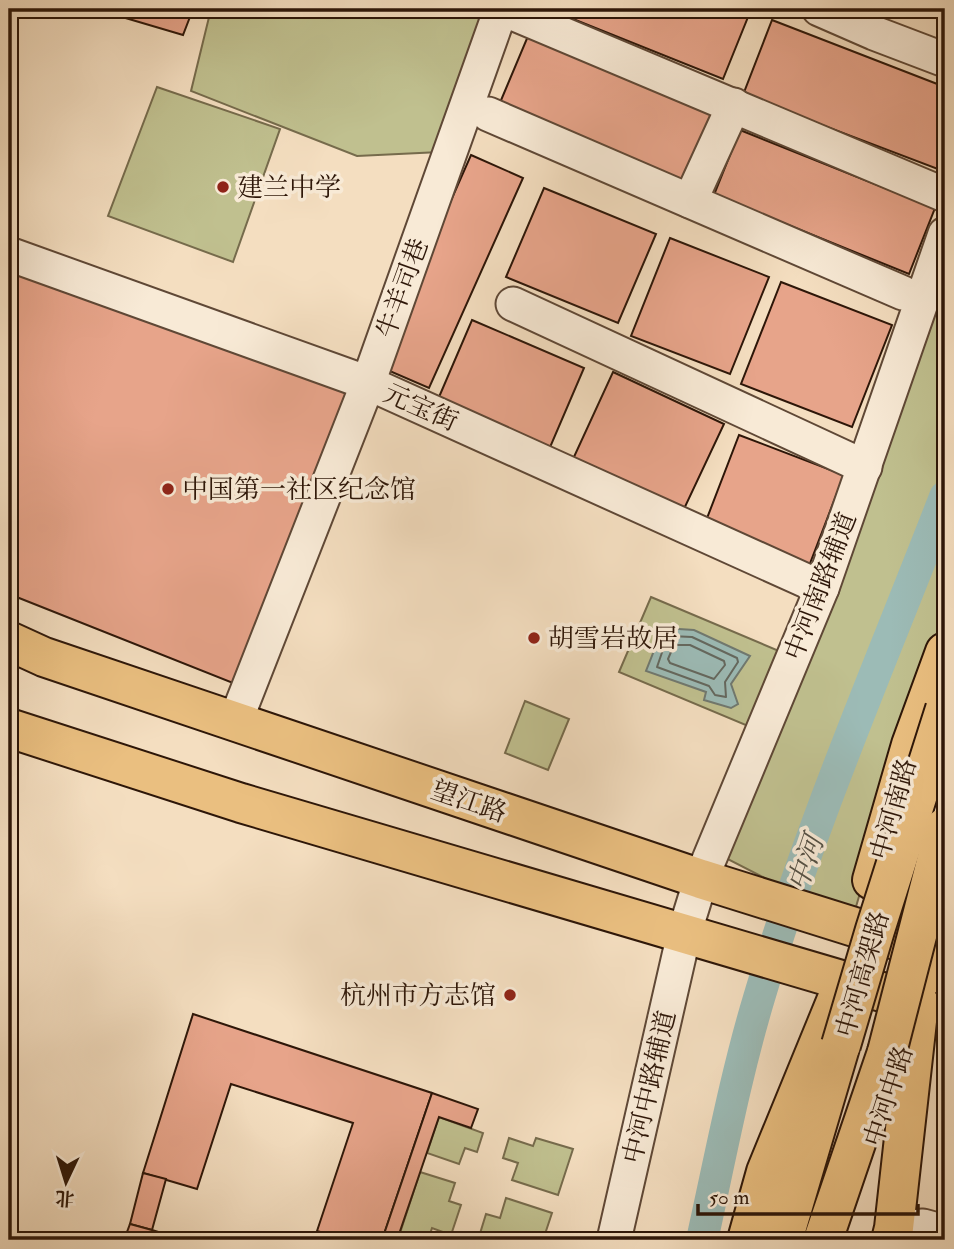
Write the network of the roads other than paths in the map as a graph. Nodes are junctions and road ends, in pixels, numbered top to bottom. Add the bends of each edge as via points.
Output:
1 (502, 9) edge
2 (819, 9) edge
3 (879, 21) edge
4 (945, 60) edge
5 (734, 106) junction
6 (488, 114) dead end
7 (945, 195) edge
8 (690, 201) junction
9 (945, 234) edge
10 (9, 254) edge
11 (903, 293) dead end
12 (513, 304) dead end
13 (368, 383) junction
14 (865, 467) junction
15 (822, 588) junction
16 (9, 641) edge
17 (945, 652) edge
18 (945, 709) edge
19 (235, 722) junction
20 (9, 729) edge
21 (945, 827) edge
22 (701, 879) junction
23 (945, 907) edge
24 (858, 928) junction
25 (684, 934) junction
26 (939, 950) edge
27 (844, 982) junction
28 (919, 1003) junction
29 (945, 1232) edge
30 (892, 1234) edge
31 (614, 1240) edge
32 (747, 1240) edge
33 (768, 1240) edge
34 (783, 1240) edge
35 (823, 1240) edge
36 (841, 1240) edge

1 - 5 street, 牛羊司巷
1 - 13 street, 牛羊司巷
2 - 3 street
3 - 4 street
5 - 7 street, 牛羊司巷
5 - 8 street
6 - 8 street
8 - 11 street
9 - 14 street, 中河南路辅道
10 - 13 street, 元宝街
12 - 14 street
13 - 15 street, 元宝街
13 - 19 street, 牛羊司巷
14 - 15 street, 中河南路辅道
15 - 22 street, 中河南路辅道
16 - 19 main road, 望江路
17 - 24 main road, 中河南路 via 911,745
18 - 34 main road, 中河高架路, bridge
19 - 22 main road, 望江路
20 - 25 main road
21 - 35 main road, 中河高架路, bridge via 887,1052
22 - 24 main road, 望江路
22 - 25 street, 中河南路辅道
23 - 26 main road
24 - 26 main road, 望江路
24 - 27 main road
25 - 27 main road
25 - 31 street, 中河中路辅道
26 - 28 main road, 中河中路
27 - 28 main road
27 - 32 main road via 765,1172
27 - 33 main road
28 - 30 main road
28 - 36 main road, 中河中路
29 - 30 street via 923,1226

